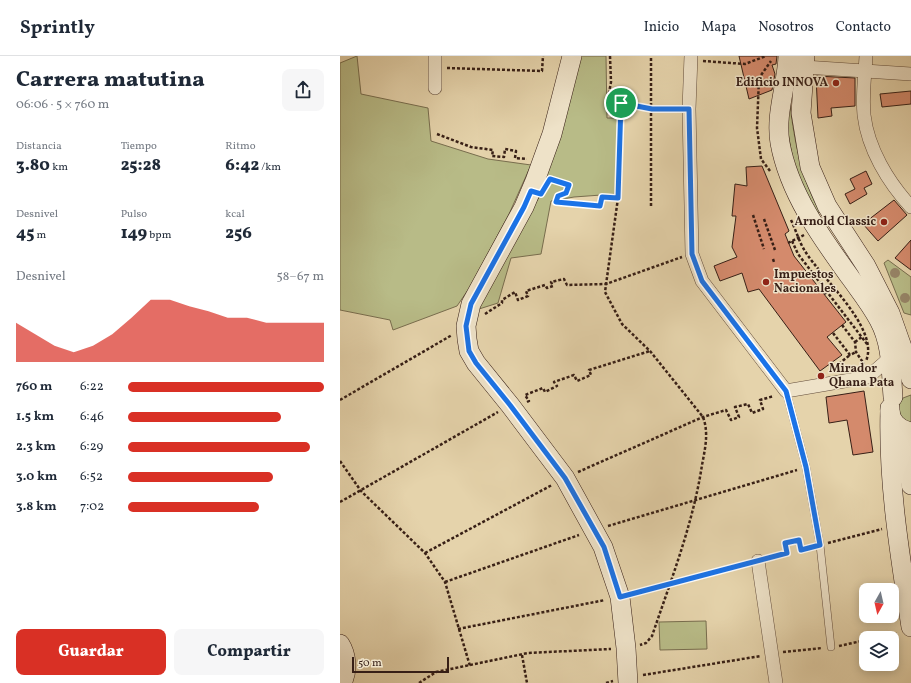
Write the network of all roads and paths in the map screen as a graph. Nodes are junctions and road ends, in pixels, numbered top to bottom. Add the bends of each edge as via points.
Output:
1 (543, 56) edge
2 (572, 56) edge
3 (610, 56) edge
4 (651, 56) edge
5 (766, 56) edge
6 (773, 56) edge
7 (788, 56) edge
8 (866, 56) edge
9 (691, 58) edge
10 (435, 62) edge
11 (805, 62) edge
12 (865, 71) junction
13 (911, 74) edge
14 (435, 88) dead end
15 (621, 103) junction
16 (652, 109) junction
17 (689, 109) junction
18 (437, 134) dead end
19 (545, 154) junction
20 (772, 174) dead end
21 (531, 191) junction
22 (618, 198) junction
23 (651, 206) dead end
24 (911, 207) edge
25 (753, 215) dead end
26 (764, 219) dead end
27 (808, 233) dead end
28 (792, 241) junction
29 (788, 243) dead end
30 (764, 249) dead end
31 (775, 249) dead end
32 (692, 254) junction
33 (606, 284) junction
34 (833, 288) dead end
35 (839, 288) dead end
36 (828, 292) junction
37 (824, 294) dead end
38 (842, 325) dead end
39 (466, 326) junction
40 (833, 333) dead end
41 (862, 337) junction
42 (855, 342) junction
43 (868, 345) junction
44 (901, 347) edge
45 (650, 351) junction
46 (856, 352) junction
47 (850, 356) junction
48 (828, 373) dead end
49 (911, 379) edge
50 (911, 386) edge
51 (786, 391) junction
52 (340, 400) edge
53 (891, 404) junction
54 (510, 405) junction
55 (703, 417) junction
56 (910, 432) edge
57 (340, 461) edge
58 (806, 467) junction
59 (565, 478) junction
60 (911, 485) edge
61 (361, 491) junction
62 (696, 501) junction
63 (340, 502) edge
64 (896, 525) junction
65 (594, 530) junction
66 (820, 545) junction
67 (425, 553) junction
68 (758, 560) junction
69 (445, 582) junction
70 (669, 584) junction
71 (620, 597) junction
72 (458, 629) junction
73 (908, 630) edge
74 (859, 641) edge
75 (340, 644) edge
76 (831, 647) junction
77 (626, 648) junction
78 (522, 654) junction
79 (772, 654) junction
80 (470, 666) junction
81 (628, 680) edge
82 (342, 683) edge
83 (419, 683) edge
84 (527, 683) edge
85 (776, 683) edge

1 - 10 path via 542,71
2 - 19 main road
3 - 15 path via 611,82 607,104
4 - 16 path
5 - 9 path via 745,64
6 - 20 path via 770,66 759,78 757,121 761,158
7 - 44 main road via 780,105 780,142 785,162 816,228
8 - 12 street
9 - 17 street
10 - 14 street
11 - 12 street
11 - 44 main road via 802,113 810,167 827,206 866,266 880,293 890,313
12 - 13 street
12 - 24 street via 864,116 870,140 882,168
15 - 16 path
15 - 22 path
16 - 17 path
16 - 23 path
17 - 32 street
18 - 19 path via 471,147 493,150 492,156 504,157 505,149 516,151 515,158 527,159 529,151
19 - 21 main road
21 - 22 path via 541,194 550,179 569,185 566,193 558,196 556,202 600,206 602,197
21 - 39 main road via 471,304
22 - 33 path
25 - 30 path
26 - 31 path
27 - 28 path
28 - 29 path
28 - 36 path via 798,254
32 - 33 path
32 - 51 street via 702,281
33 - 39 path via 567,285 564,279 551,282 552,286 547,288 545,285 526,291 528,296 518,300 515,292 502,300 502,304
33 - 45 path via 605,292 622,324
34 - 36 path
35 - 43 path via 835,291 864,330
36 - 37 path
36 - 41 path
38 - 42 path
39 - 52 path
39 - 54 main road via 469,351
40 - 47 path
41 - 42 path
41 - 43 path
42 - 46 path
43 - 46 path via 865,364
44 - 49 main road
44 - 51 street via 868,377
44 - 53 main road
45 - 54 path via 589,370 592,375 577,381 574,375 554,382 557,386 544,392 543,388 525,395 529,401 526,403 520,396
45 - 55 path
46 - 47 path
47 - 48 path
50 - 53 main road via 898,391
51 - 55 path via 760,400 763,410 752,414 748,404 736,407 739,416 731,420 726,410
51 - 58 lane
53 - 56 main road via 896,425
53 - 64 main road via 889,448
54 - 59 main road
54 - 61 path
55 - 59 path
55 - 62 path via 706,439
56 - 60 main road via 906,451
57 - 61 path
58 - 62 path
58 - 66 lane
59 - 65 main road
59 - 67 path
61 - 63 path
61 - 67 path
62 - 65 path
62 - 70 path
64 - 66 path
64 - 73 main road
65 - 69 path
65 - 71 main road via 604,547
66 - 68 path via 801,550 799,540 785,543 787,553
66 - 76 lane
67 - 69 path
68 - 70 path
68 - 79 street
69 - 72 path
70 - 71 path
70 - 77 path via 652,636 646,643
71 - 72 path
71 - 77 main road
72 - 80 path
74 - 76 path
75 - 82 main road via 344,651 346,667
76 - 79 path
77 - 78 path
77 - 81 main road
78 - 80 path
78 - 84 path
79 - 81 path
79 - 85 street
80 - 83 path via 436,672

